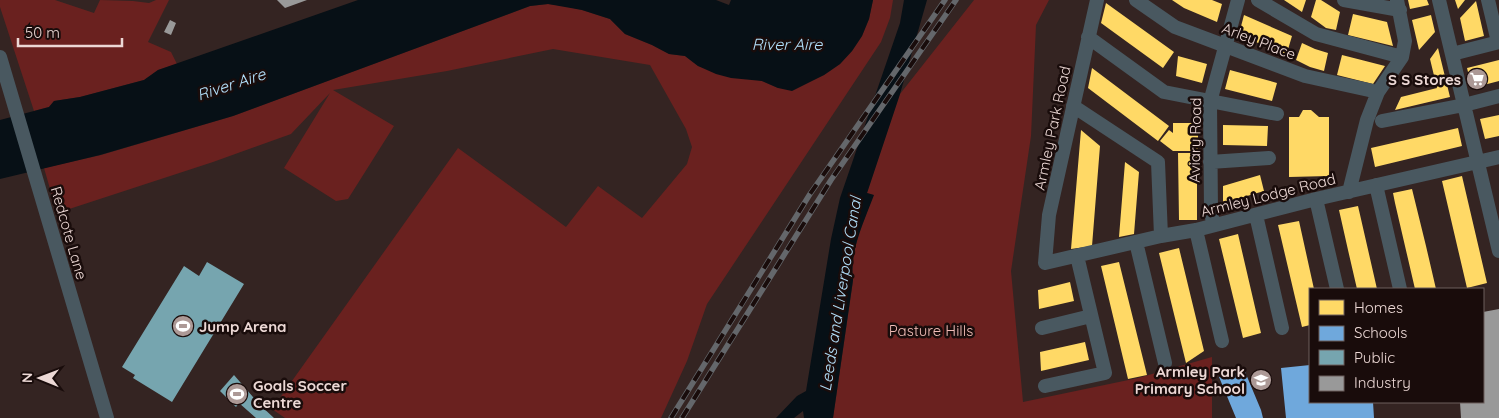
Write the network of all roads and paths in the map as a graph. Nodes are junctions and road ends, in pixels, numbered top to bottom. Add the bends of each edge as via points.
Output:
1 (1097, 0) edge
2 (1136, 0) edge
3 (1238, 0) edge
4 (1258, 0) edge
5 (1344, 0) edge
6 (1440, 0) edge
7 (1488, 0) edge
8 (1398, 5) edge
9 (1088, 37) junction
10 (1498, 42) edge
11 (1225, 46) junction
12 (1452, 54) junction
13 (1402, 56) junction
14 (0, 57) edge
15 (1378, 92) junction
16 (1499, 96) edge
17 (1210, 102) junction
18 (1464, 105) junction
19 (1073, 106) junction
20 (1277, 114) dead end
21 (1382, 121) dead end
22 (1499, 157) edge
23 (1269, 158) dead end
24 (1478, 161) junction
25 (1210, 162) junction
26 (1376, 185) junction
27 (1349, 192) junction
28 (1316, 199) junction
29 (1256, 215) junction
30 (1213, 224) junction
31 (1196, 230) junction
32 (1160, 236) junction
33 (1136, 242) junction
34 (1499, 251) edge
35 (1077, 256) junction
36 (1045, 263) joint
37 (1337, 288) edge
38 (1400, 288) edge
39 (1091, 316) junction
40 (1042, 328) dead end
41 (1282, 328) dead end
42 (1222, 341) dead end
43 (1165, 363) dead end
44 (1045, 386) dead end
45 (107, 418) edge

1 - 9 street, Armley Park Road
2 - 11 street, Arley Place via 1175,27
3 - 11 street, Aviary Road
4 - 13 street via 1316,34
5 - 8 street
6 - 12 street
7 - 10 street
8 - 13 street via 1405,41
9 - 17 street via 1164,92
9 - 19 street, Armley Park Road
10 - 12 street
11 - 15 street, Arley Place via 1304,76
11 - 17 street, Aviary Road
12 - 18 street
13 - 15 street
14 - 45 street, Redcote Lane
15 - 27 street via 1367,120
16 - 18 street
17 - 20 street
17 - 25 street, Aviary Road
18 - 21 street
18 - 24 street
19 - 32 street via 1158,162
19 - 36 street, Armley Park Road via 1049,215
22 - 24 street, Armley Lodge Road
23 - 25 street
24 - 26 street, Armley Lodge Road
24 - 34 street
25 - 30 street, Aviary Road
26 - 27 street, Armley Lodge Road
26 - 38 street
27 - 28 street, Armley Lodge Road
28 - 29 street, Armley Lodge Road
28 - 37 street
29 - 30 street, Armley Lodge Road
29 - 41 street
30 - 31 street, Armley Lodge Road
31 - 32 street, Armley Lodge Road
31 - 42 street
32 - 33 street, Armley Lodge Road
33 - 35 street, Armley Lodge Road
33 - 43 street
35 - 36 street, Armley Lodge Road
35 - 39 street
39 - 40 street
39 - 44 street via 1105,373

